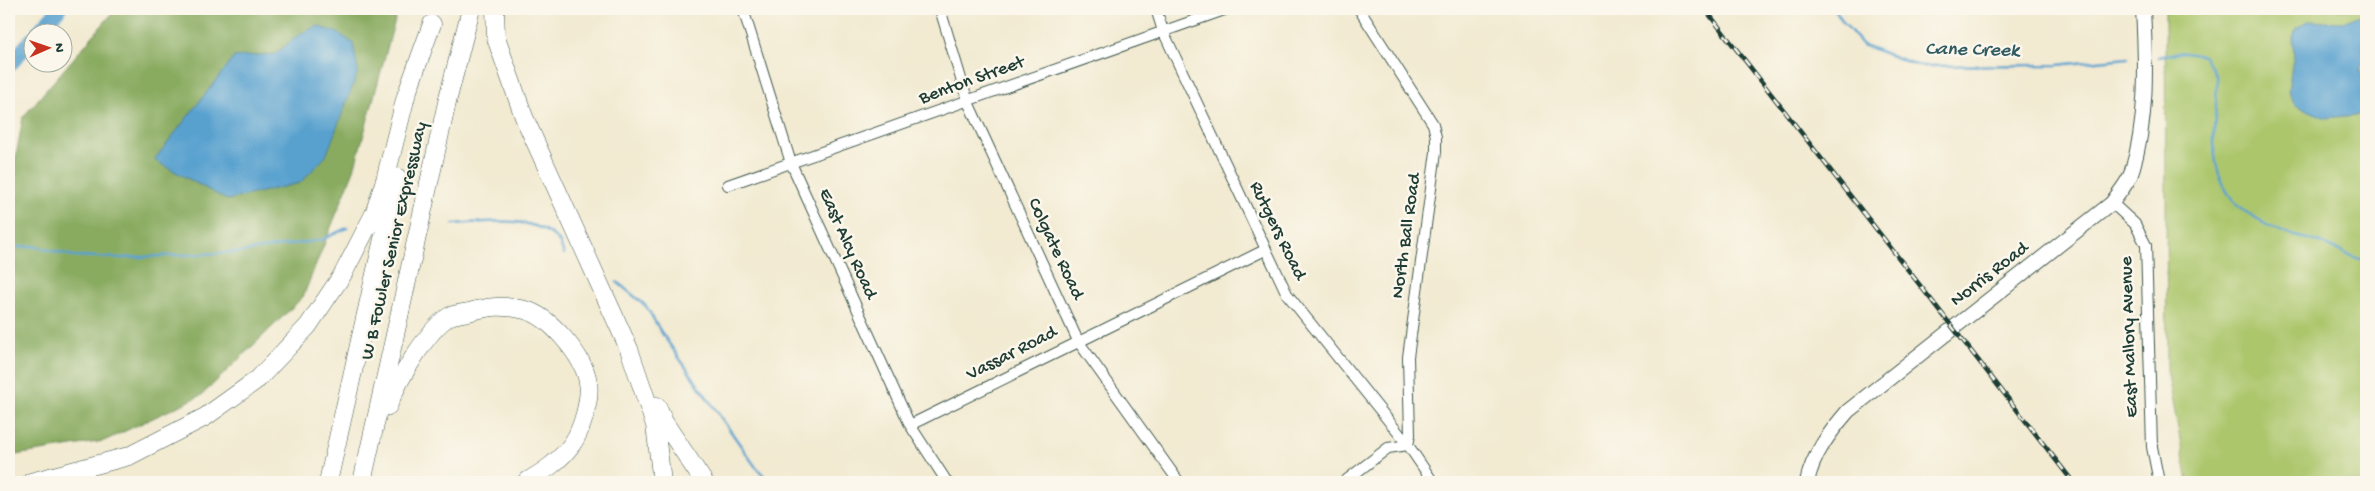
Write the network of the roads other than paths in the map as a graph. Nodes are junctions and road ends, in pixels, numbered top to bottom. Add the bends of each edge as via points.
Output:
1 (471, 9) edge
2 (495, 9) edge
3 (743, 9) edge
4 (940, 9) edge
5 (1156, 9) edge
6 (1227, 9) edge
7 (1358, 9) edge
8 (2143, 9) edge
9 (433, 16) edge
10 (1163, 31) junction
11 (968, 102) junction
12 (791, 163) junction
13 (728, 186) dead end
14 (2112, 203) junction
15 (1266, 250) junction
16 (1078, 341) junction
17 (629, 349) junction
18 (910, 425) junction
19 (1408, 445) junction
20 (370, 448) junction
21 (31, 482) edge
22 (328, 482) edge
23 (362, 482) edge
24 (526, 482) edge
25 (662, 482) edge
26 (704, 482) edge
27 (947, 482) edge
28 (1180, 482) edge
29 (1344, 482) edge
30 (1433, 482) edge
31 (1807, 482) edge
32 (2159, 482) edge

1 - 20 highway, W B Fowler Senior Expressway
2 - 17 highway via 496,38 524,117
3 - 12 street, East Alcy Road
4 - 11 street, Colgate Road
5 - 10 street, Rutgers Road
6 - 10 street, Benton Street
7 - 19 street, North Ball Road via 1419,101 1433,124 1436,137 1408,357
8 - 14 main road, Norris Road via 2147,72 2141,131 2130,176
9 - 21 highway via 406,96 374,214 343,274 308,326 258,379 205,417 129,456
9 - 22 highway, W B Fowler Senior Expressway
10 - 11 street, Benton Street
10 - 15 street, Rutgers Road
11 - 12 street, Benton Street
11 - 16 street, Colgate Road
12 - 13 street, Benton Street
12 - 18 street, East Alcy Road
14 - 31 main road, Norris Road via 1848,411 1827,435
14 - 32 street, East Mallory Avenue via 2135,224 2146,246 2152,447
15 - 16 street, Vassar Road
15 - 19 street, Rutgers Road via 1288,294
16 - 18 street, Vassar Road
16 - 28 street, Colgate Road
17 - 25 highway via 655,425
17 - 26 highway via 664,422
18 - 27 street, East Alcy Road
19 - 29 street via 1388,448
19 - 30 street
20 - 23 highway, W B Fowler Senior Expressway
20 - 24 highway via 397,384 424,342 450,317 492,305 527,310 556,328 575,353 588,382 586,414 573,443 550,468

